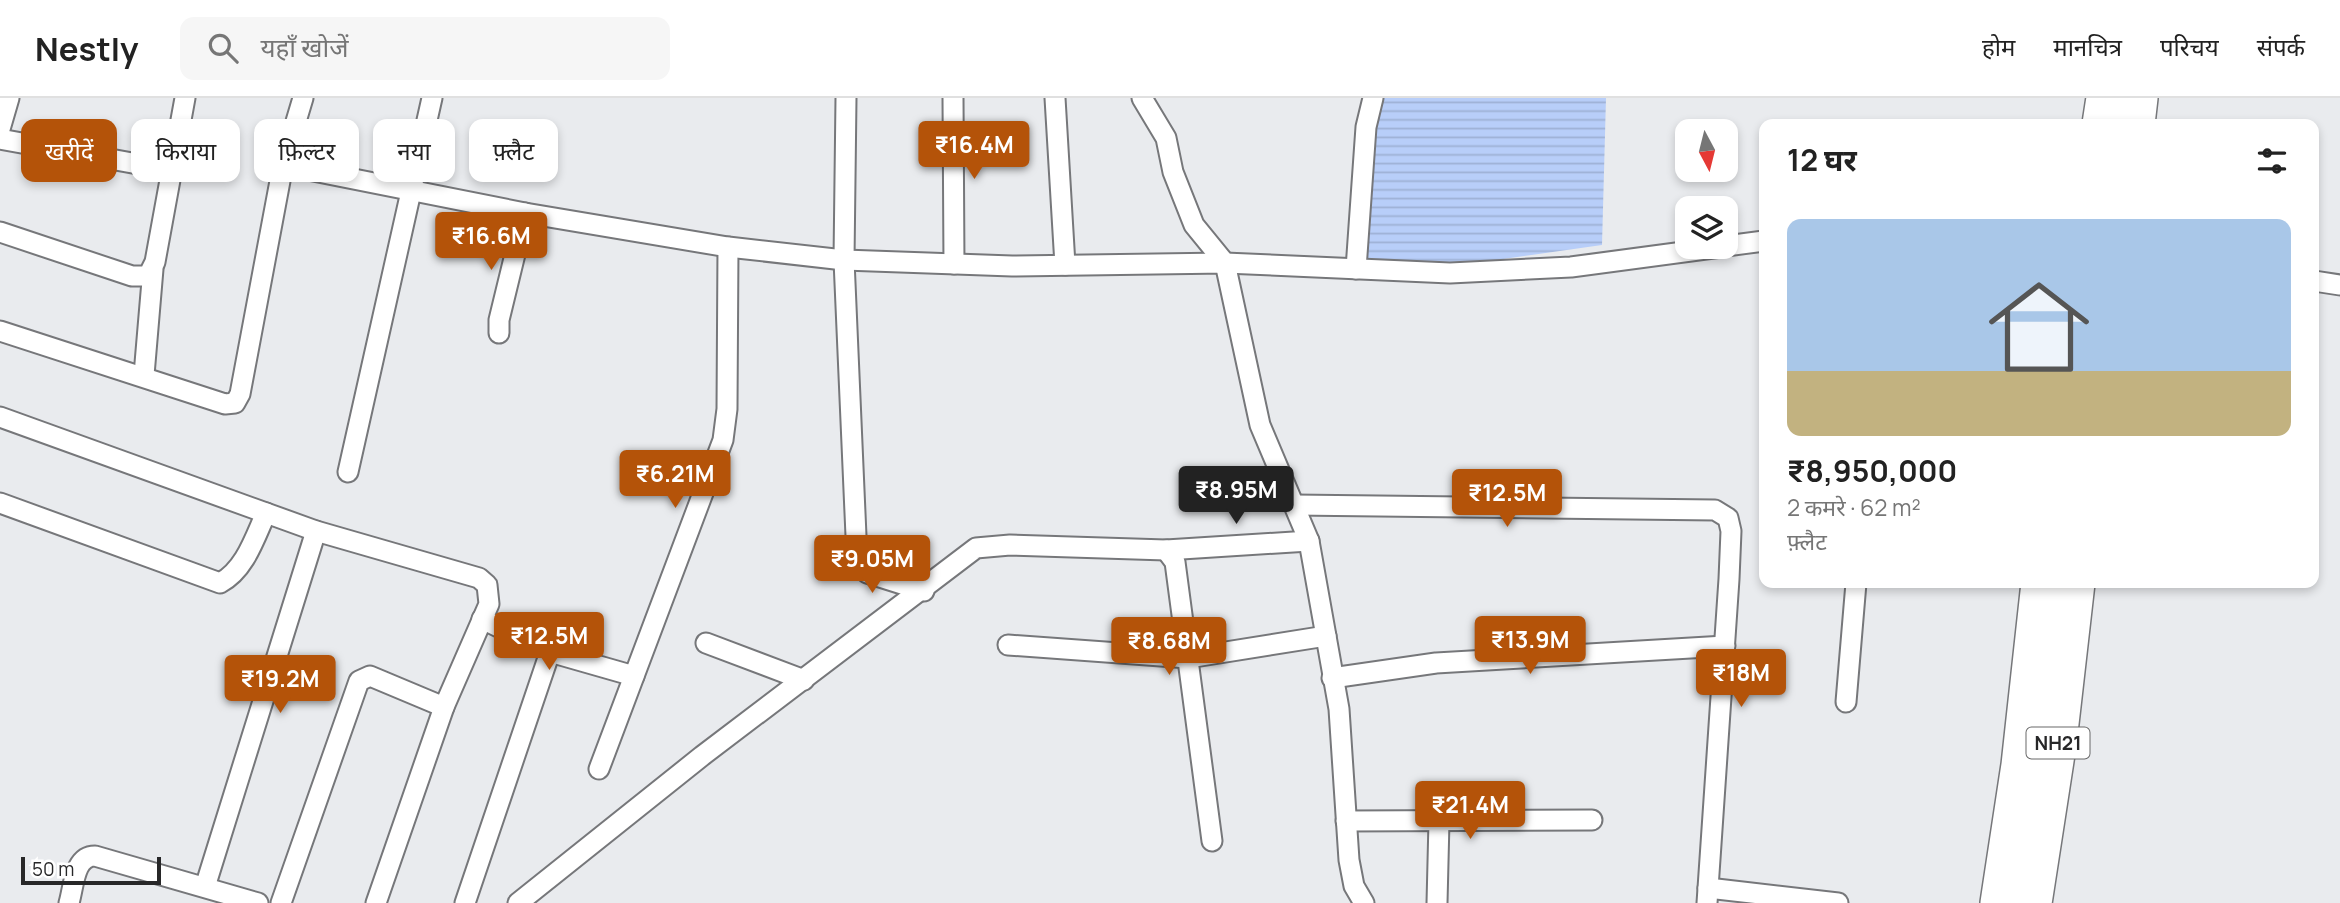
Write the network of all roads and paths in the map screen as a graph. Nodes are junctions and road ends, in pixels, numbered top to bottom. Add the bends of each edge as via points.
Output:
1 (9, 98) edge
2 (185, 98) edge
3 (303, 98) edge
4 (432, 98) edge
5 (846, 98) edge
6 (953, 98) edge
7 (1055, 98) edge
8 (1142, 98) edge
9 (1373, 98) edge
10 (2105, 98) edge
11 (2139, 98) edge
12 (181, 119) edge
13 (297, 119) edge
14 (2102, 119) edge
15 (2137, 119) edge
16 (0, 130) edge
17 (0, 139) edge
18 (131, 163) edge
19 (359, 180) edge
20 (170, 182) edge
21 (281, 182) edge
22 (411, 191) junction
23 (525, 213) junction
24 (0, 232) edge
25 (1759, 242) edge
26 (1738, 244) edge
27 (728, 247) junction
28 (1675, 253) edge
29 (844, 260) junction
30 (954, 264) junction
31 (1225, 264) junction
32 (1065, 265) junction
33 (1356, 269) junction
34 (153, 270) junction
35 (2319, 282) edge
36 (2340, 285) edge
37 (0, 331) edge
38 (499, 333) dead end
39 (144, 376) junction
40 (0, 417) edge
41 (348, 472) dead end
42 (0, 503) edge
43 (1294, 505) junction
44 (266, 513) junction
45 (316, 531) junction
46 (1309, 541) junction
47 (1166, 550) junction
48 (1856, 588) edge
49 (2039, 588) edge
50 (2075, 588) edge
51 (924, 591) junction
52 (482, 619) junction
53 (1326, 636) junction
54 (706, 643) dead end
55 (1009, 645) dead end
56 (1725, 646) junction
57 (550, 652) junction
58 (1188, 658) junction
59 (634, 676) junction
60 (1332, 678) junction
61 (804, 680) junction
62 (1846, 702) dead end
63 (444, 707) junction
64 (599, 769) dead end
65 (1592, 820) dead end
66 (1346, 821) junction
67 (1439, 821) junction
68 (1212, 841) dead end
69 (205, 887) junction
70 (1707, 895) edge
71 (248, 902) edge
72 (69, 903) edge
73 (281, 903) edge
74 (376, 903) edge
75 (465, 903) edge
76 (518, 903) edge
77 (1364, 903) edge
78 (1437, 903) edge
79 (1838, 903) edge
80 (1999, 903) edge
81 (2033, 903) edge

1 - 16 street
2 - 12 street
3 - 13 street
4 - 22 street
5 - 29 street
6 - 30 street
7 - 32 street
8 - 31 street via 1166,138 1173,172 1194,225
9 - 33 street via 1366,127
10 - 14 highway
11 - 15 highway
17 - 18 street
19 - 22 street
20 - 34 street
21 - 39 street via 235,403 225,404
22 - 23 street
22 - 41 street
23 - 27 street
23 - 38 street
24 - 34 street via 132,276 142,278
25 - 26 street
27 - 29 street
27 - 59 street via 723,440
28 - 33 street via 1571,267 1450,273
29 - 30 street
29 - 51 street via 857,559 867,573
30 - 32 street
31 - 32 street
31 - 33 street
31 - 43 street via 1260,425
34 - 39 street
35 - 36 street
37 - 39 street
40 - 44 street
42 - 44 street via 220,583 230,578 245,558
43 - 46 street
43 - 56 street via 1715,510 1728,517 1731,531
44 - 45 street
45 - 52 street via 479,578 489,595
45 - 69 street
46 - 47 street
46 - 53 street
47 - 51 street via 984,546 970,552
47 - 58 street via 1175,562
48 - 62 street
49 - 80 highway, NH21
50 - 81 highway, NH21
51 - 61 street
52 - 57 street
52 - 63 street
53 - 58 street
53 - 60 street
54 - 61 street
55 - 58 street
56 - 60 street via 1436,663
56 - 70 street
57 - 59 street
57 - 75 street
58 - 68 street
59 - 64 street
60 - 66 street via 1339,709
61 - 76 street
63 - 73 street via 370,677 359,681
63 - 74 street
65 - 67 street
66 - 67 street
66 - 77 street via 1354,886
67 - 78 street
69 - 71 street
69 - 72 street via 87,856 80,861
70 - 79 street

